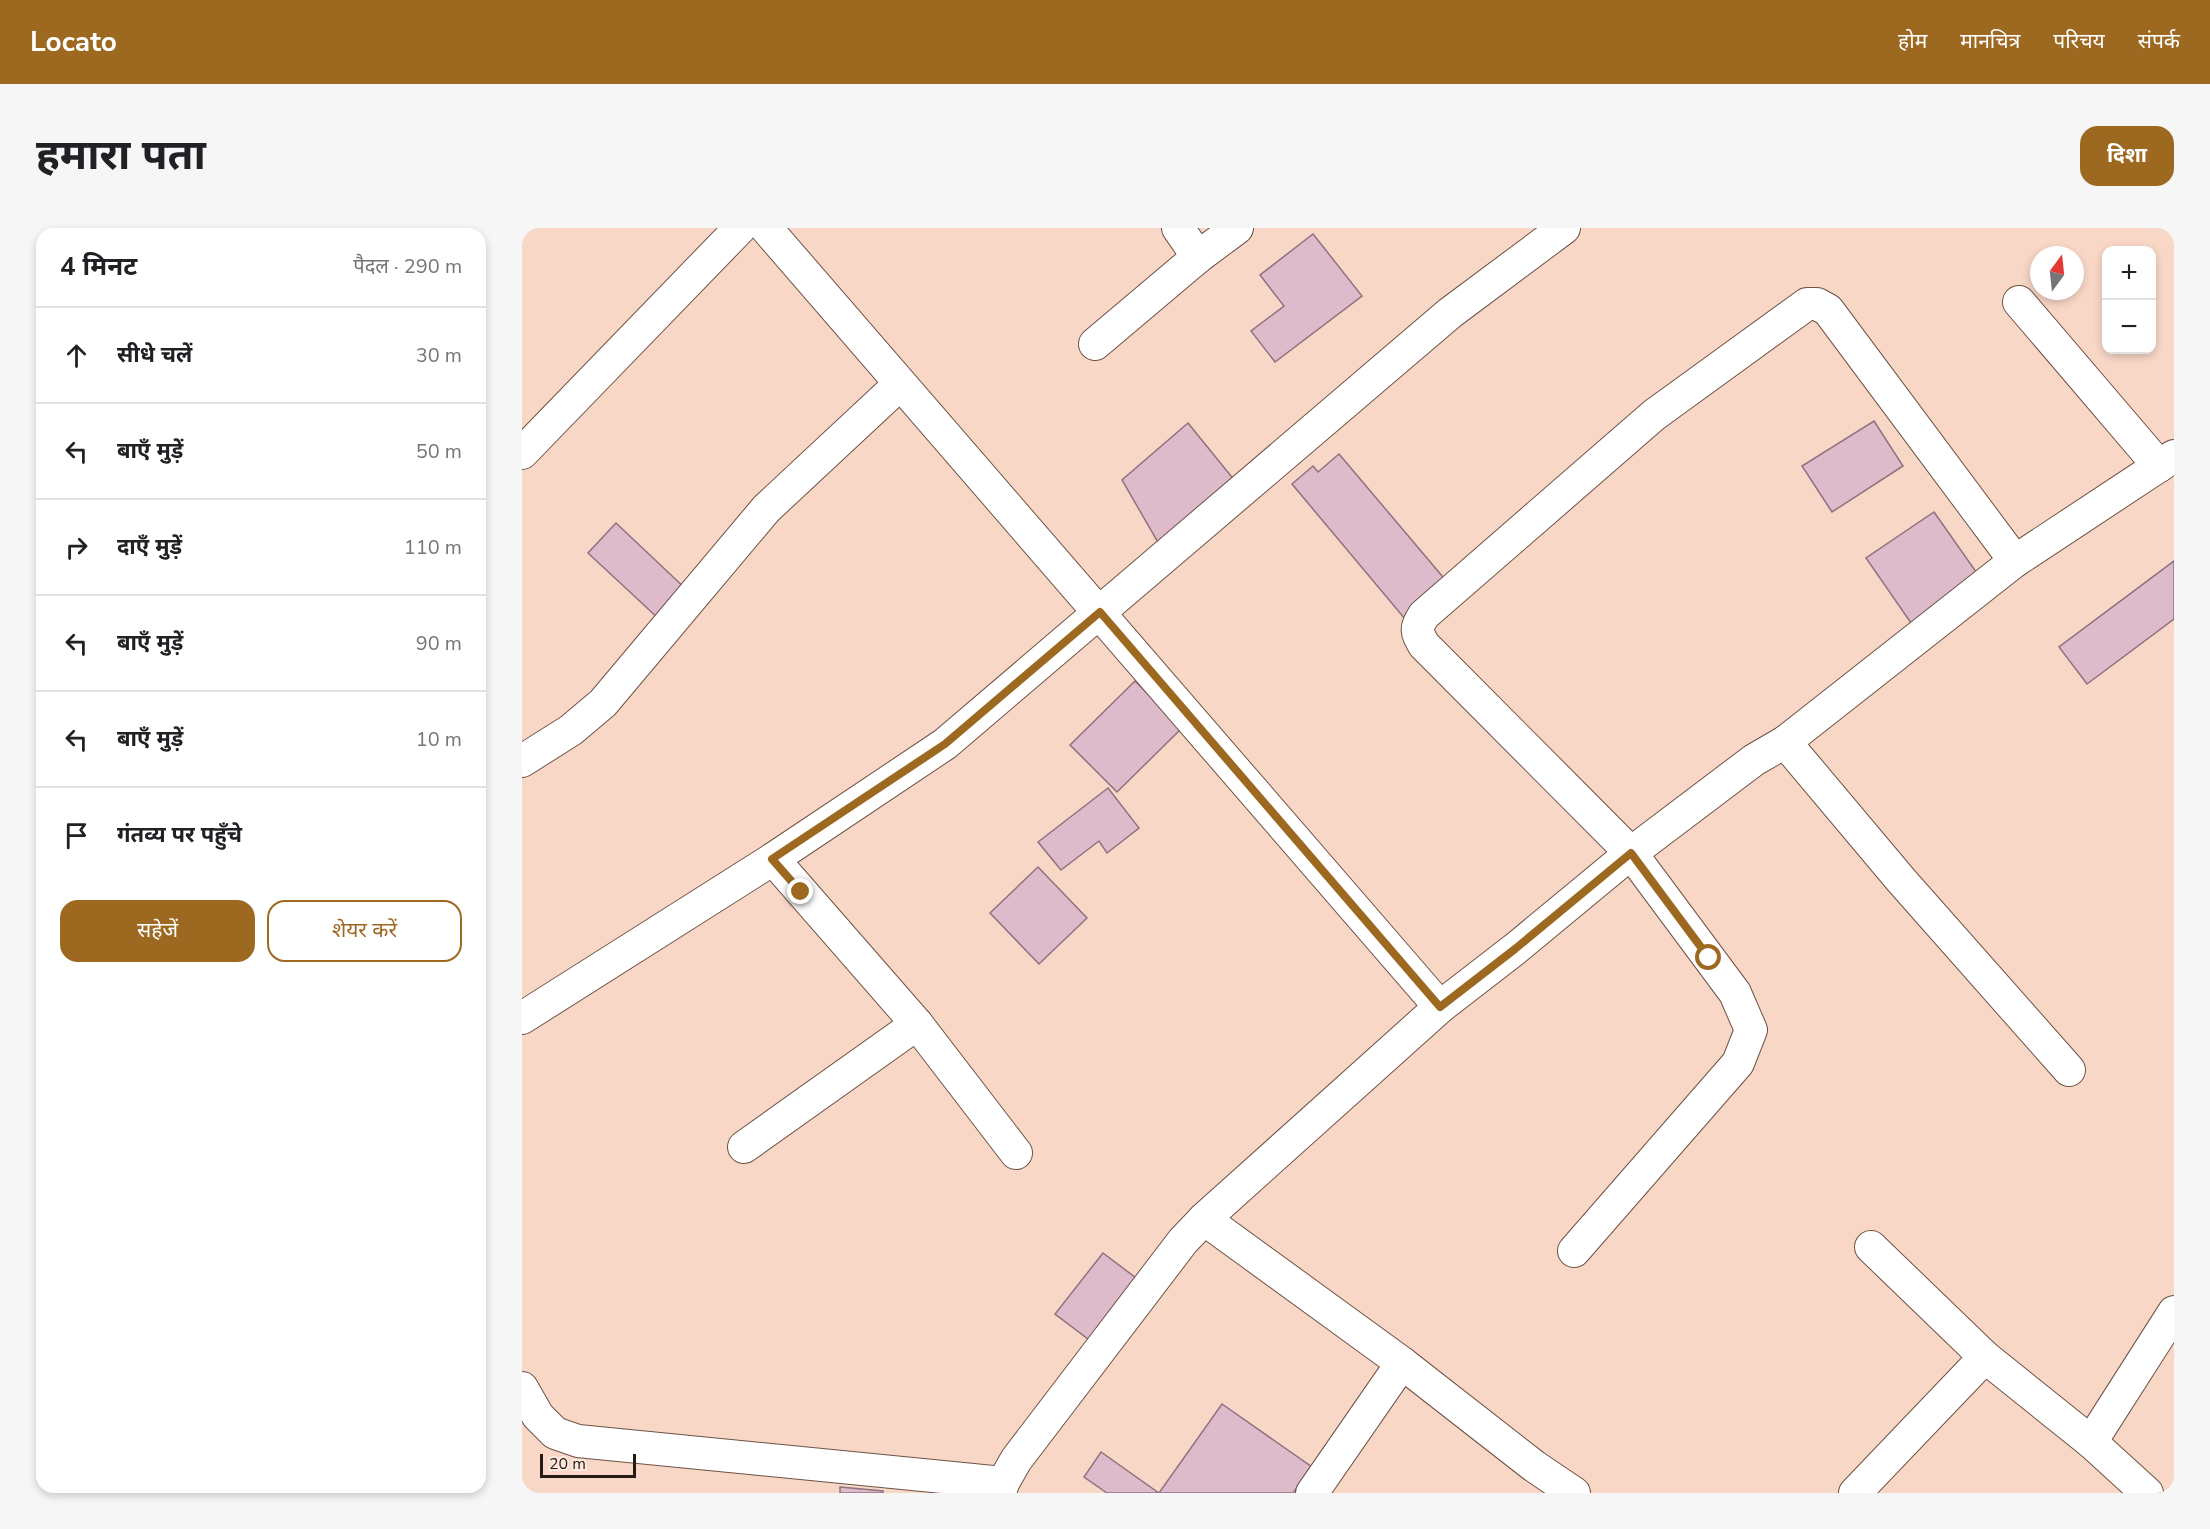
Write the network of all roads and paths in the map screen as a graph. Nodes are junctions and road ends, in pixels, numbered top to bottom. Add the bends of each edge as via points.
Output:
1 (740, 228) edge
2 (766, 228) edge
3 (1178, 228) edge
4 (1237, 228) edge
5 (1564, 228) edge
6 (1198, 257) junction
7 (2019, 302) dead end
8 (1095, 344) dead end
9 (900, 384) junction
10 (522, 453) edge
11 (2166, 461) edge
12 (2015, 561) junction
13 (1100, 612) junction
14 (1785, 742) junction
15 (522, 761) edge
16 (1631, 853) junction
17 (772, 859) junction
18 (1440, 1007) junction
19 (522, 1018) edge
20 (917, 1024) junction
21 (2069, 1070) dead end
22 (744, 1147) dead end
23 (1016, 1154) dead end
24 (1204, 1219) junction
25 (1871, 1246) dead end
26 (1574, 1251) dead end
27 (2174, 1312) edge
28 (1985, 1357) junction
29 (1402, 1363) junction
30 (522, 1388) edge
31 (2091, 1442) junction
32 (1002, 1488) edge
33 (1312, 1493) edge
34 (1574, 1493) edge
35 (1855, 1493) edge
36 (2147, 1493) edge

1 - 10 street
2 - 9 street
3 - 6 street
4 - 6 street
5 - 13 street via 1450,313
6 - 8 street
7 - 11 street
9 - 13 street
9 - 15 street via 766,509 603,703
11 - 12 street
12 - 14 street
12 - 16 street via 1828,310 1817,304 1798,309 1654,415 1424,615 1417,633 1424,645
13 - 17 street via 945,744
13 - 18 street
14 - 16 street via 1754,760
14 - 21 street
16 - 18 street
16 - 26 street via 1735,993 1751,1030 1738,1064
17 - 19 street
17 - 20 street
18 - 24 street
20 - 22 street
20 - 23 street
24 - 29 street
24 - 32 street via 1183,1241 1016,1460
25 - 28 street
27 - 31 street
28 - 31 street
28 - 35 street
29 - 33 street
29 - 34 street
30 - 32 street via 538,1416 555,1433 578,1441
31 - 36 street

